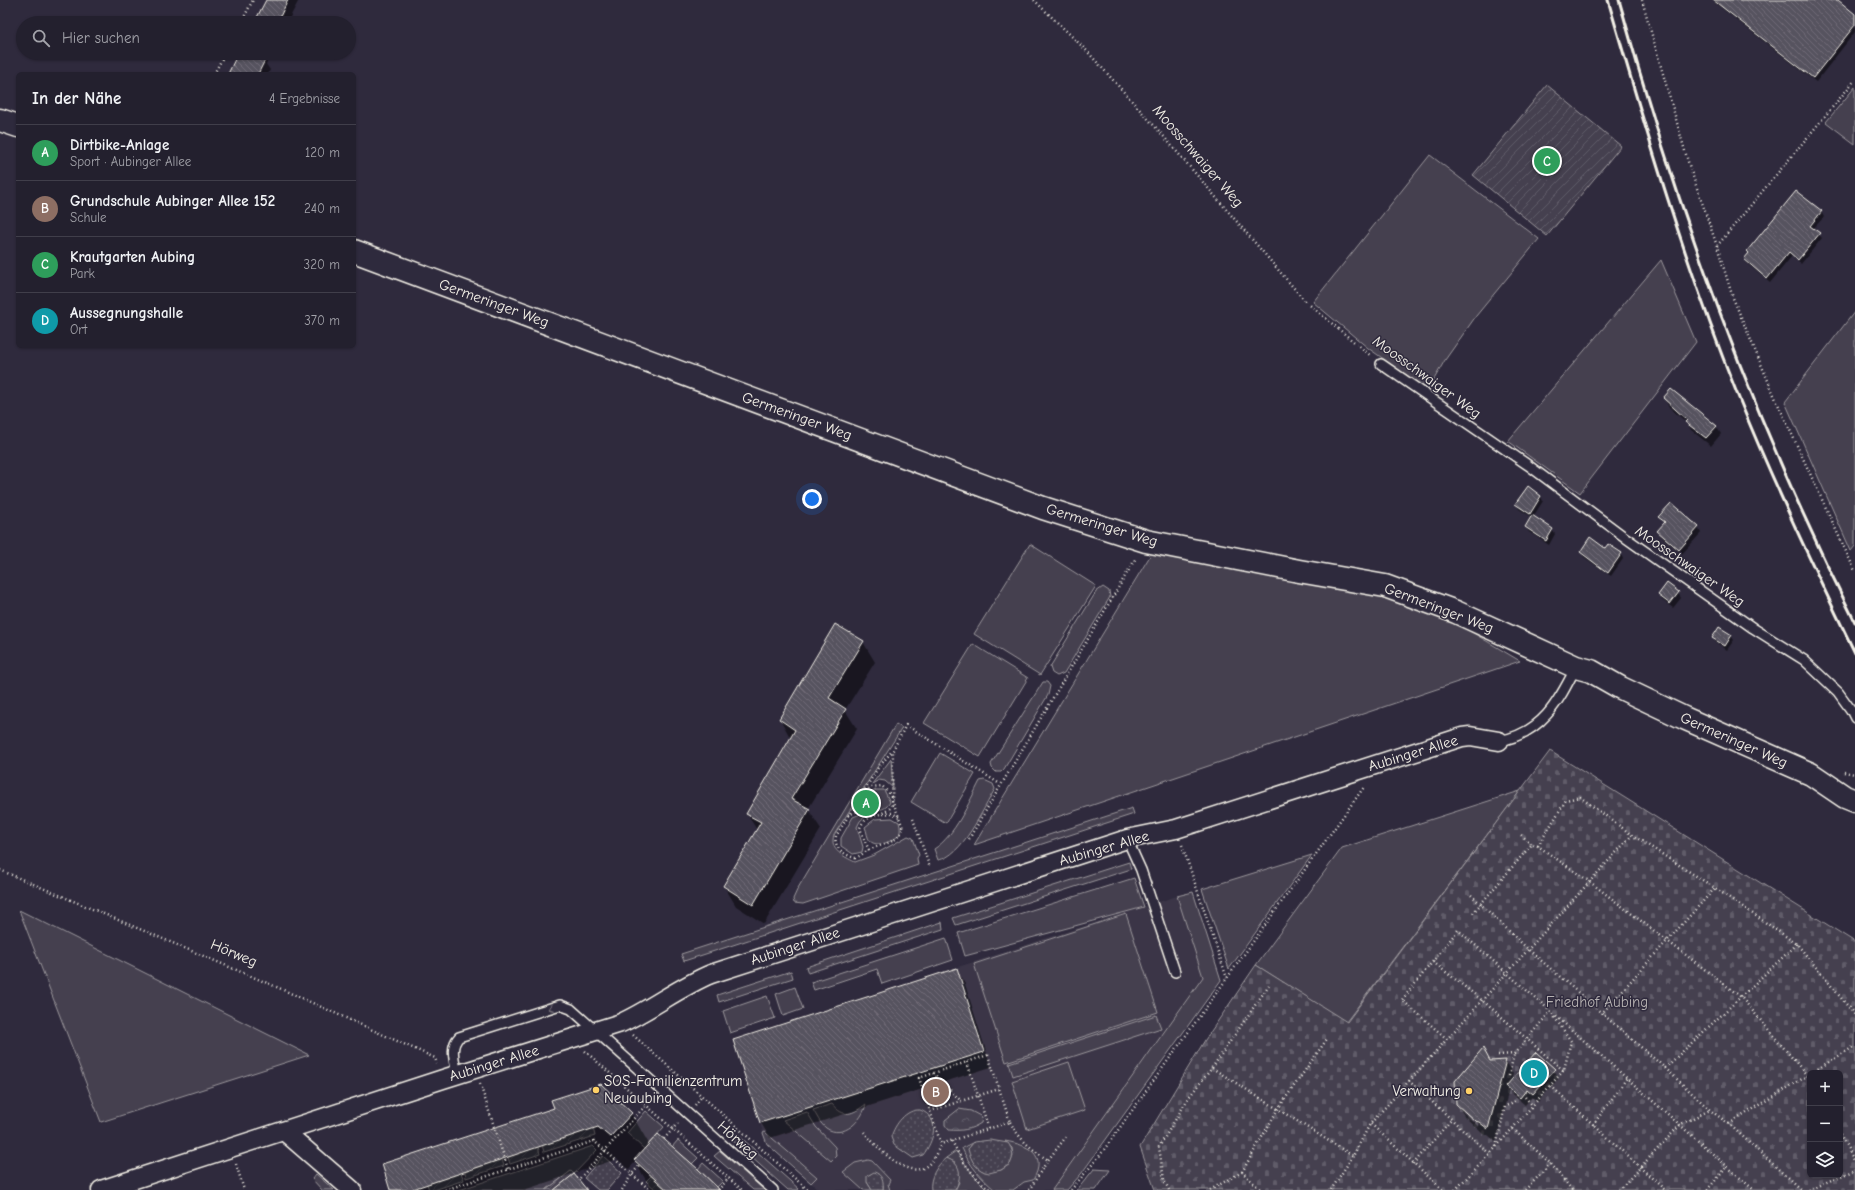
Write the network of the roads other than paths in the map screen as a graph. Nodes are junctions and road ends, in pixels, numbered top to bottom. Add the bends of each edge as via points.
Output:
1 (0, 120) edge
2 (16, 125) edge
3 (356, 251) edge
4 (1381, 364) road end
5 (1576, 667) junction
6 (1855, 718) edge
7 (1499, 741) joint
8 (1852, 802) edge
9 (1127, 839) junction
10 (1175, 972) dead end
11 (594, 1031) junction
12 (450, 1076) junction
13 (284, 1131) junction
14 (101, 1190) edge
15 (352, 1190) edge
16 (773, 1190) edge

1 - 2 street
3 - 5 street, Germeringer Weg via 1043,508 1146,541 1385,586 1456,612
4 - 6 lane, Moosschwaiger Weg via 1528,465 1753,628 1804,660 1838,692
5 - 7 lane via 1544,719 1524,734
5 - 8 street, Germeringer Weg via 1591,671 1684,718 1811,774
7 - 9 street, Aubinger Allee via 1462,737 1176,829
9 - 10 lane via 1141,870
9 - 11 street, Aubinger Allee via 710,974 690,983 634,1017
11 - 12 street, Aubinger Allee
11 -> 12 lane, Hörweg via 571,1009 560,1005 459,1037 453,1047
11 - 16 lane, Hörweg
12 - 13 street, Aubinger Allee
13 - 14 street, Aubinger Allee
13 - 15 street

